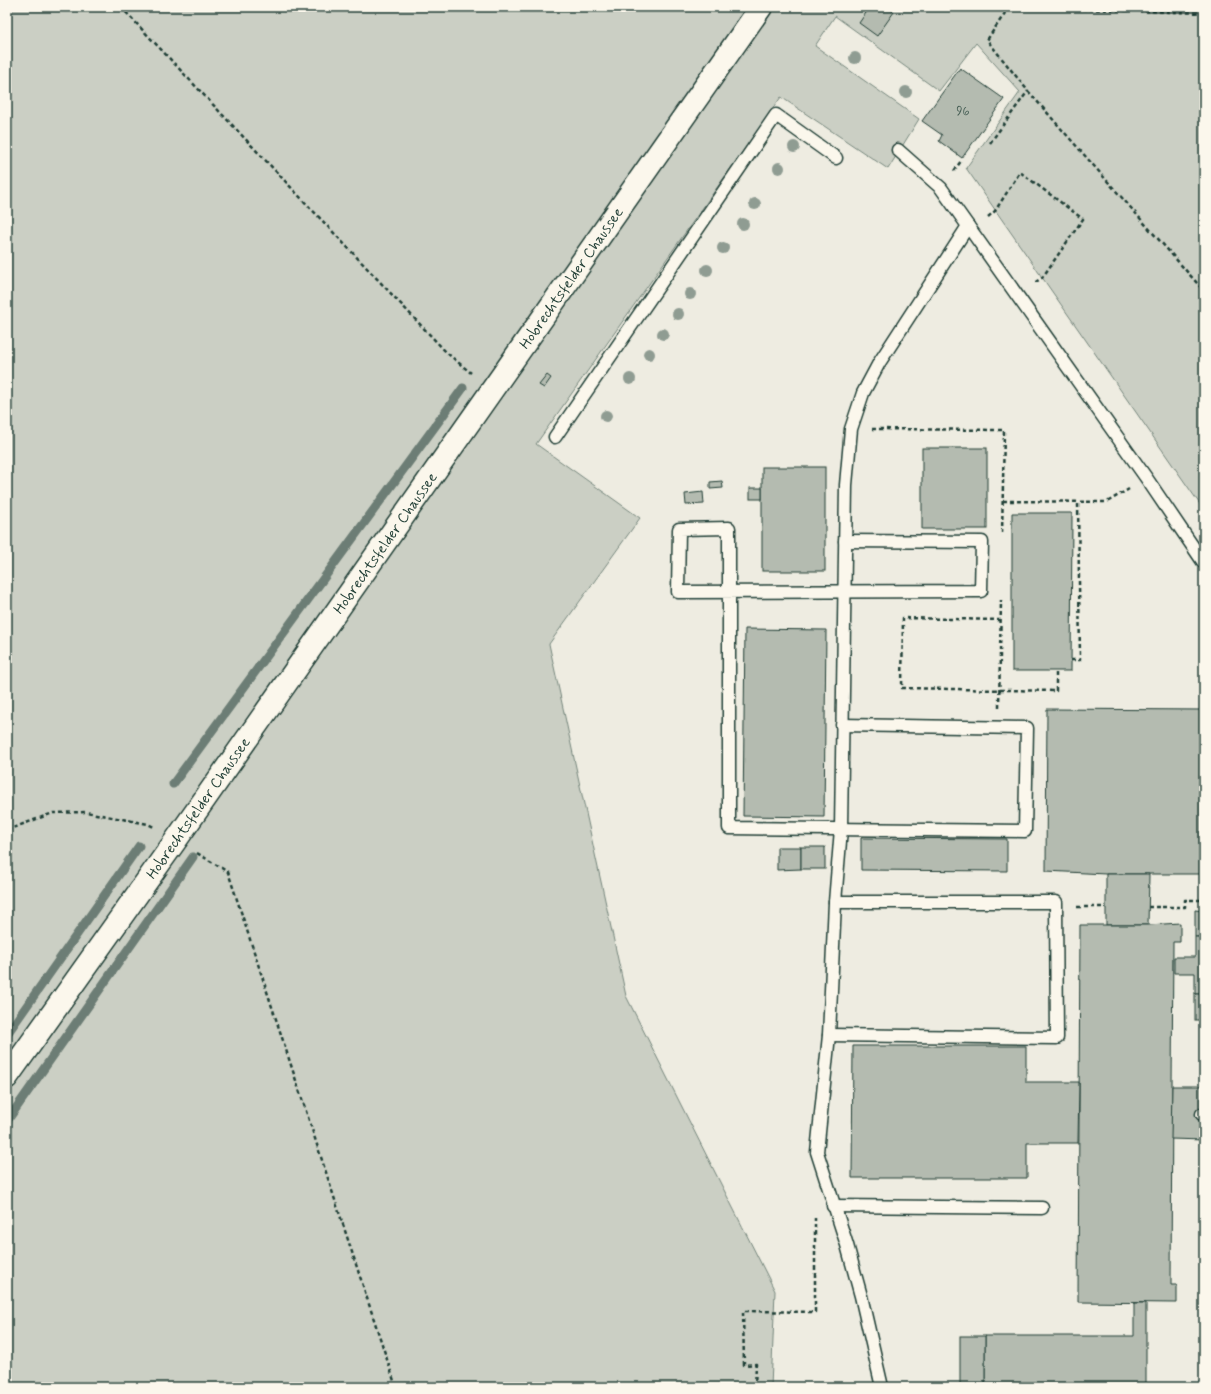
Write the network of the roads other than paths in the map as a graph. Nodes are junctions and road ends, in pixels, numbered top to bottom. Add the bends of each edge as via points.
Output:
1 (761, 7) edge
2 (898, 150) dead end
3 (836, 158) dead end
4 (970, 228) junction
5 (555, 437) dead end
6 (845, 541) junction
7 (1204, 563) edge
8 (729, 591) junction
9 (844, 591) junction
10 (842, 725) junction
11 (841, 828) junction
12 (835, 902) junction
13 (829, 1035) junction
14 (7, 1077) edge
15 (833, 1206) junction
16 (1042, 1208) dead end
17 (882, 1387) edge

1 - 14 main road, Hobrechtsfelder Chaussee
2 - 4 lane via 941,188
3 - 5 lane via 776,115
4 - 6 lane via 879,363 864,393 852,429 846,485
4 - 7 lane
6 - 9 lane
6 - 9 lane via 982,542 981,591
8 - 8 lane via 678,592 679,529 729,528
8 - 9 lane
8 - 11 lane via 729,828
9 - 10 lane
10 - 11 lane
10 - 11 lane via 1026,728 1025,831
11 - 12 lane
12 - 13 lane
12 - 13 lane via 1056,902 1057,1038
13 - 15 lane via 817,1152
15 - 16 lane
15 - 17 lane via 861,1296

